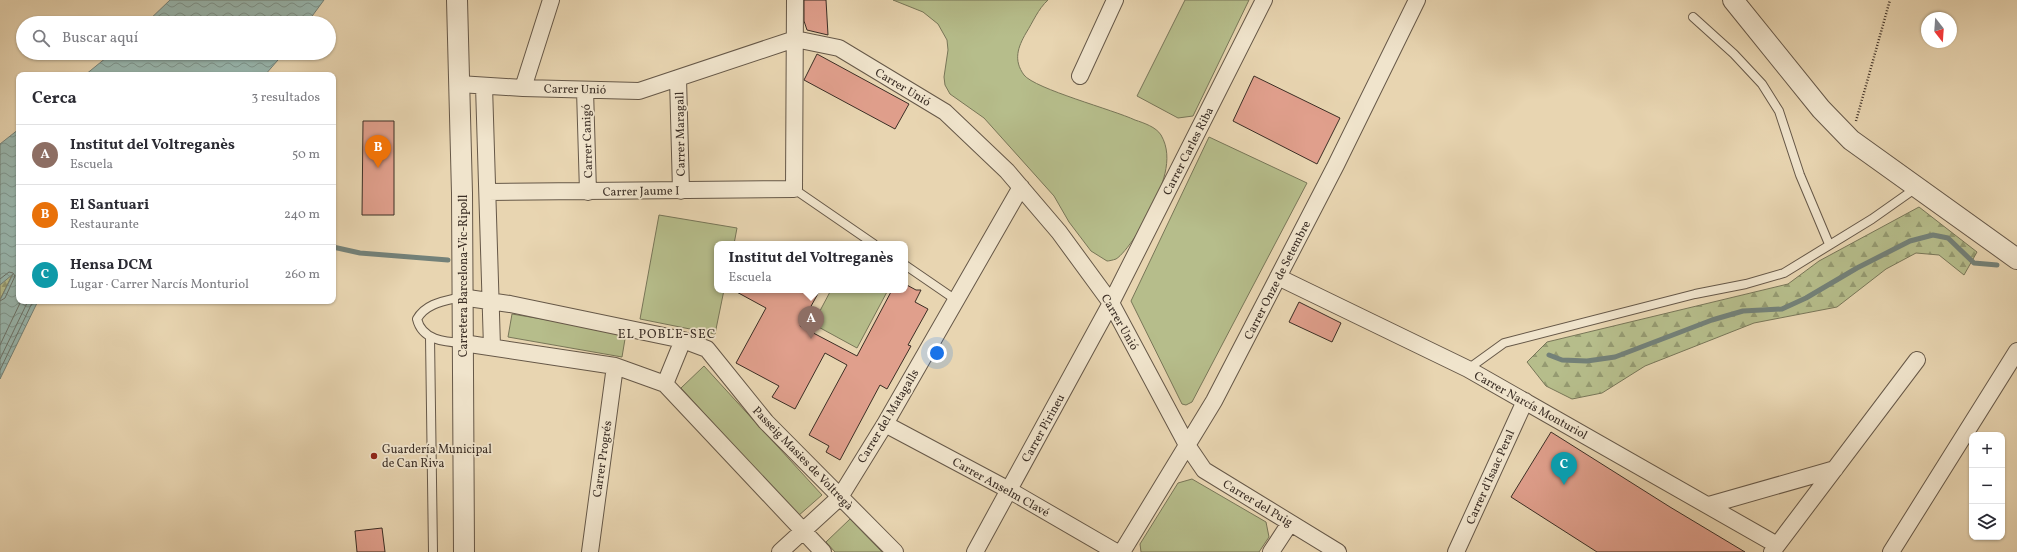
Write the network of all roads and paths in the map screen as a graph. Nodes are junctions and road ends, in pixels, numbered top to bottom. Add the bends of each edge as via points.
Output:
1 (457, 0) edge
2 (551, 0) edge
3 (795, 0) edge
4 (1115, 0) edge
5 (1264, 0) edge
6 (1417, 0) edge
7 (1733, 0) edge
8 (1890, 0) edge
9 (1693, 17) dead end
10 (795, 39) junction
11 (1080, 76) dead end
12 (678, 78) junction
13 (458, 84) junction
14 (484, 86) junction
15 (523, 88) junction
16 (585, 90) junction
17 (1851, 140) junction
18 (1021, 187) junction
19 (1917, 187) junction
20 (794, 189) junction
21 (681, 191) junction
22 (488, 192) junction
23 (588, 192) junction
24 (870, 241) edge
25 (1828, 244) junction
26 (2017, 259) edge
27 (908, 267) edge
28 (1278, 277) junction
29 (462, 297) junction
30 (956, 300) junction
31 (492, 301) junction
32 (1111, 303) junction
33 (430, 337) junction
34 (683, 340) junction
35 (463, 343) junction
36 (492, 347) junction
37 (2017, 351) edge
38 (1917, 360) dead end
39 (614, 366) junction
40 (1468, 369) junction
41 (664, 384) junction
42 (1525, 401) junction
43 (885, 424) junction
44 (1187, 445) junction
45 (1835, 469) junction
46 (1009, 490) junction
47 (840, 497) junction
48 (1710, 505) junction
49 (1290, 523) junction
50 (803, 532) junction
51 (1774, 549) edge
52 (433, 552) edge
53 (464, 552) edge
54 (590, 552) edge
55 (780, 552) edge
56 (823, 552) edge
57 (895, 552) edge
58 (975, 552) edge
59 (1116, 552) edge
60 (1122, 552) edge
61 (1271, 552) edge
62 (1338, 552) edge
63 (1456, 552) edge
64 (1891, 552) edge

1 - 13 street, Carretera Barcelona-Vic-Ripoll
2 - 15 street
3 - 10 street
4 - 11 street
5 - 32 street, Carrer Carles Riba
6 - 28 street, Carrer Onze de Setembre
7 - 17 street via 1821,109
8 - 17 path
9 - 25 lane via 1734,54 1762,84 1779,111 1800,175
10 - 12 street, Carrer Unió
10 - 18 street, Carrer Unió via 839,48 945,112
10 - 20 street
12 - 16 street, Carrer Unió via 639,91
12 - 21 street, Carrer Maragall
13 - 14 street, Carrer Unió
13 - 29 street, Carretera Barcelona-Vic-Ripoll
14 - 15 street, Carrer Unió
14 - 22 street
15 - 16 street, Carrer Unió
16 - 23 street, Carrer Canigó
17 - 19 street
18 - 30 street, Carrer del Matagalls
18 - 32 street, Carrer Unió via 1059,232
19 - 25 lane via 1872,219
19 - 26 street
20 - 21 street, Carrer Jaume I
20 - 24 lane
21 - 23 street, Carrer Jaume I
22 - 23 street, Carrer Jaume I
22 - 31 street
25 - 40 lane via 1784,273 1504,343
27 - 30 lane
28 - 40 street, Carrer Narcís Monturiol
28 - 44 street, Carrer Onze de Setembre via 1214,401
29 - 31 street, Passeig Masies de Voltregà
29 - 33 lane via 434,304 421,312 417,318 418,326
29 - 35 street, Carretera Barcelona-Vic-Ripoll
30 - 43 street, Carrer del Matagalls
31 - 34 street, Passeig Masies de Voltregà
31 - 36 street
32 - 44 street, Carrer Unió
32 - 46 street, Carrer Pirineu
33 - 35 lane via 446,342
33 - 52 lane
34 - 41 street
34 - 47 street, Passeig Masies de Voltregà via 707,349 766,422
35 - 36 street
35 - 53 street, Carretera Barcelona-Vic-Ripoll
36 - 39 street
37 - 64 street
38 - 45 street
39 - 41 street
39 - 54 street, Carrer Progrés
40 - 42 street, Carrer Narcís Monturiol
41 - 50 street
42 - 48 street, Carrer Narcís Monturiol
42 - 63 street, Carrer d'Isaac Peral
43 - 46 street, Carrer Anselm Clavé
43 - 47 street, Carrer del Matagalls
44 - 49 street, Carrer del Puig via 1204,470
44 - 60 street, Carrer Onze de Setembre
45 - 48 street
45 - 51 street
46 - 58 street, Carrer Pirineu
46 - 59 street, Carrer Anselm Clavé
47 - 50 street, Carrer del Matagalls
47 - 57 street, Passeig Masies de Voltregà
48 - 51 street, Carrer Narcís Monturiol
49 - 61 street
49 - 62 street, Carrer del Puig
50 - 55 street, Carrer del Matagalls
50 - 56 street

